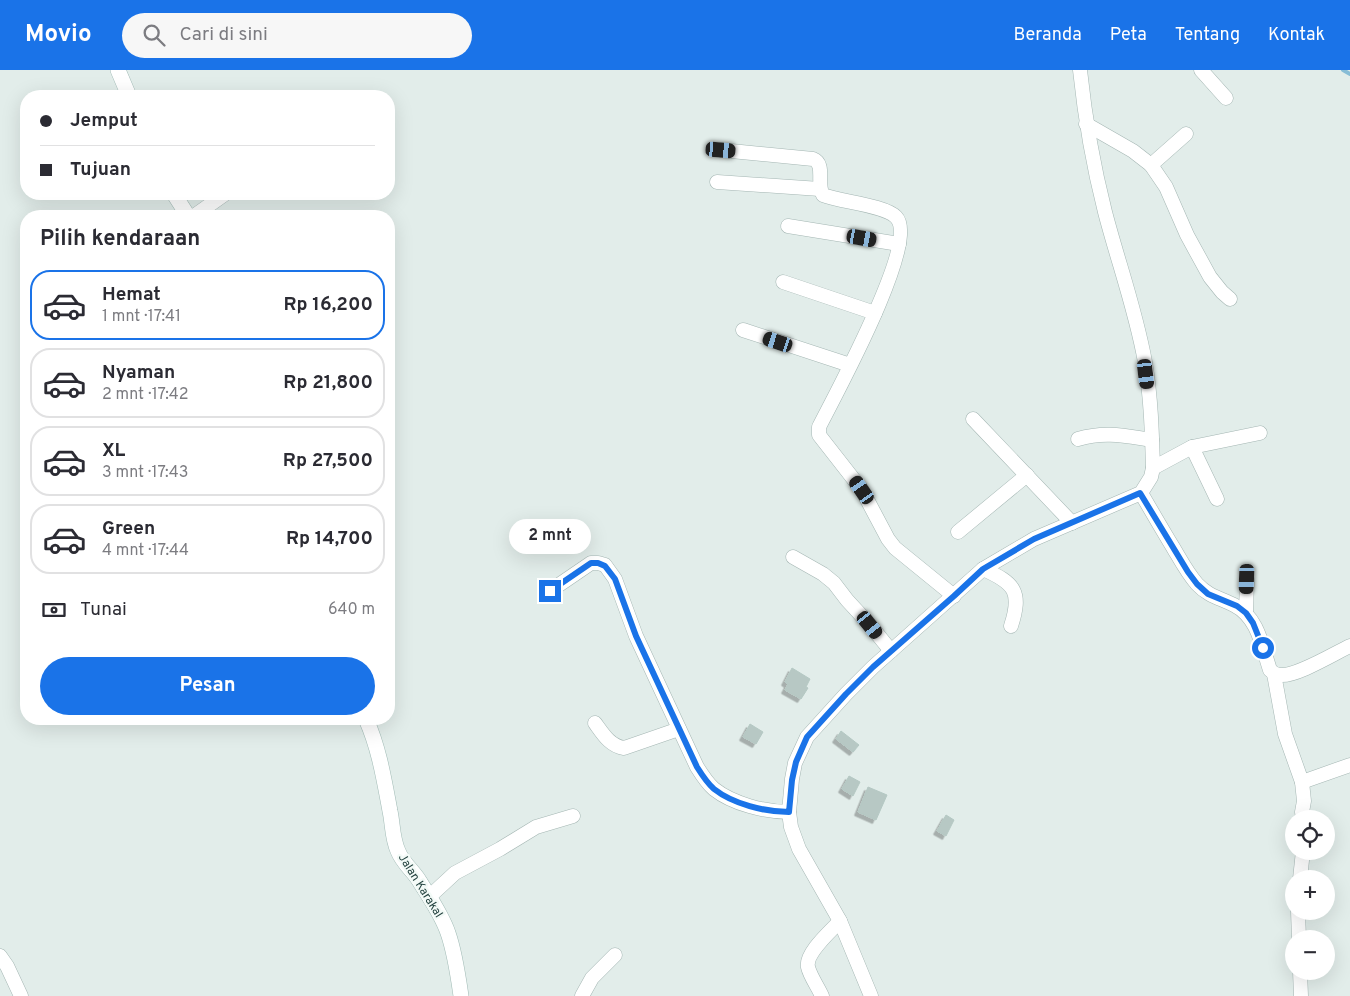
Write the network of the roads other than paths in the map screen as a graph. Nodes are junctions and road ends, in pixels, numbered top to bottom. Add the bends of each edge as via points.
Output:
1 (118, 70) edge
2 (1080, 70) edge
3 (1201, 70) edge
4 (126, 90) edge
5 (1226, 98) dead end
6 (1086, 124) junction
7 (1186, 134) dead end
8 (721, 150) dead end
9 (1151, 165) junction
10 (717, 182) dead end
11 (820, 189) junction
12 (217, 200) edge
13 (202, 210) edge
14 (788, 226) dead end
15 (899, 244) junction
16 (783, 282) dead end
17 (1230, 298) dead end
18 (875, 313) junction
19 (743, 330) dead end
20 (850, 365) junction
21 (973, 419) dead end
22 (1260, 433) dead end
23 (1078, 439) dead end
24 (1152, 440) junction
25 (1192, 447) junction
26 (1153, 468) junction
27 (1026, 475) junction
28 (1140, 493) junction
29 (1217, 499) dead end
30 (1072, 523) junction
31 (958, 532) dead end
32 (793, 557) dead end
33 (983, 569) junction
34 (1247, 579) dead end
35 (550, 591) dead end
36 (954, 596) junction
37 (1246, 613) junction
38 (1011, 626) dead end
39 (1350, 646) edge
40 (891, 652) junction
41 (1274, 674) junction
42 (595, 723) dead end
43 (369, 725) edge
44 (679, 729) junction
45 (1350, 765) edge
46 (1302, 782) junction
47 (1302, 810) edge
48 (789, 812) junction
49 (573, 816) dead end
50 (429, 896) junction
51 (840, 922) junction
52 (615, 955) dead end
53 (0, 956) edge
54 (1300, 980) edge
55 (21, 996) edge
56 (461, 996) edge
57 (582, 996) edge
58 (822, 996) edge
59 (871, 996) edge
60 (1301, 996) edge

1 - 4 main road
2 - 6 street
3 - 5 street
6 - 9 street via 1133,150
6 - 24 street via 1105,212 1145,362
7 - 9 street
8 - 11 street via 813,159 820,164
9 - 17 street via 1166,187 1210,277
10 - 11 street
11 - 15 street via 830,198 889,212 900,222
12 - 13 street
14 - 15 street
15 - 18 street via 889,281
16 - 18 street
18 - 20 street
19 - 20 street
20 - 36 street via 819,427 819,435 862,490 895,548
21 - 27 street
22 - 25 street
23 - 24 street via 1107,434
24 - 26 street
25 - 26 street
25 - 29 street
26 - 28 street
27 - 30 street
27 - 31 street
28 - 30 street
28 - 37 street via 1197,584 1208,594
30 - 33 street via 1034,539
32 - 40 street via 834,583
33 - 36 street
33 - 38 street via 999,576 1014,590 1016,609
34 - 37 street
35 - 44 street via 591,563 605,566 615,579 636,636
36 - 40 street
37 - 41 street via 1259,634
39 - 41 street via 1311,666 1286,675
40 - 48 street via 807,737 796,762
41 - 46 street via 1285,734
42 - 44 street via 610,743 624,748
43 - 50 main road, Jalan Karakal via 380,760 392,835 407,867
44 - 48 street via 697,767 714,788 748,806
45 - 46 street
46 - 47 street
48 - 51 street via 799,849
49 - 50 street via 536,827 455,873
50 - 56 main road, Jalan Karakal via 447,931
51 - 58 street via 811,953 808,961
51 - 59 street
52 - 57 street via 592,978
53 - 55 street
54 - 60 street

